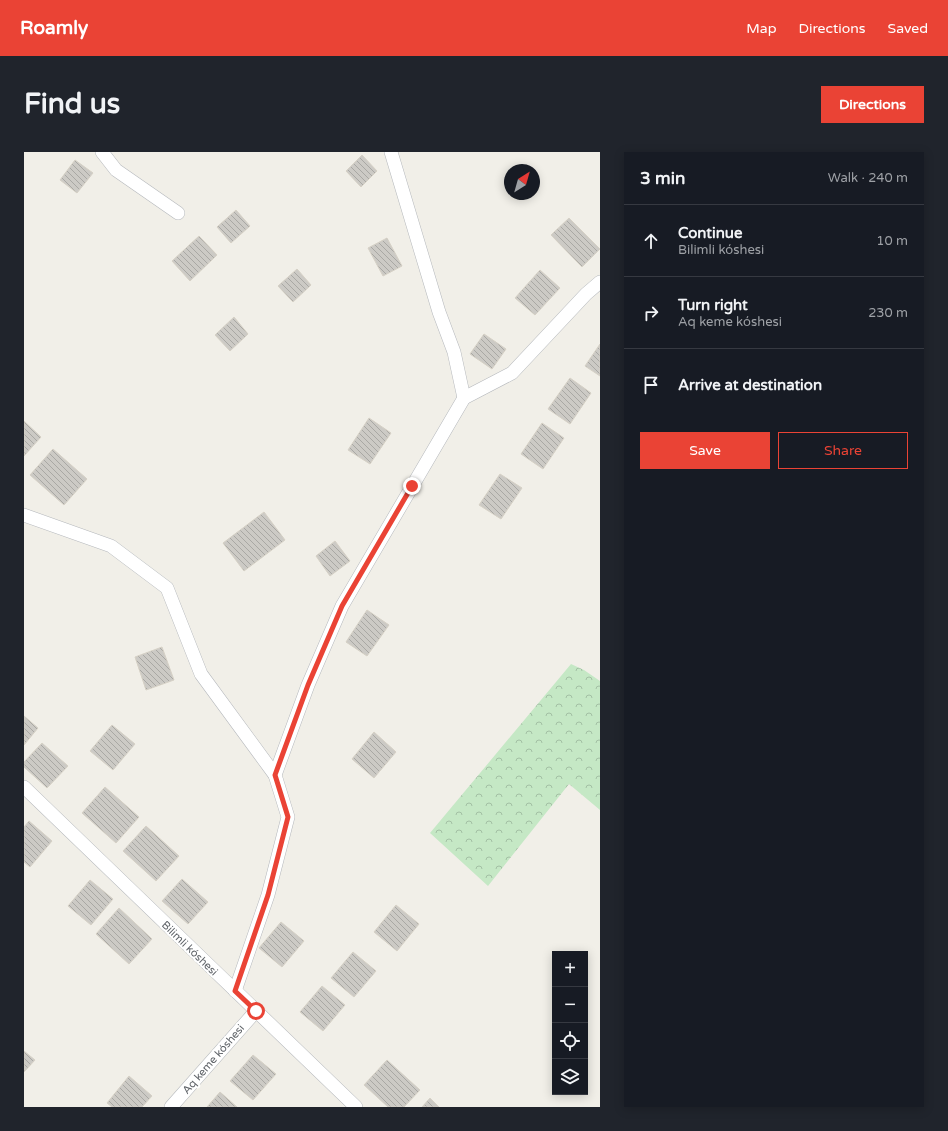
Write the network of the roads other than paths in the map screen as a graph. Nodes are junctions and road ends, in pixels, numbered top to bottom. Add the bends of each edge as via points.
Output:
1 (102, 152) edge
2 (391, 152) edge
3 (178, 213) dead end
4 (600, 282) edge
5 (464, 398) junction
6 (24, 516) edge
7 (275, 775) junction
8 (24, 787) edge
9 (235, 991) junction
10 (256, 1011) junction
11 (171, 1107) edge
12 (356, 1107) edge

1 - 3 street via 116,170
2 - 5 street via 439,312 454,352
4 - 5 street via 512,373
5 - 7 street via 342,606 308,685
6 - 7 street via 111,546 167,588 202,674
7 - 9 street via 288,817 268,895
8 - 9 street, Bilimli kóshesi
9 - 10 street, Bilimli kóshesi
10 - 11 street, Aq keme kóshesi
10 - 12 street, Bilimli kóshesi

